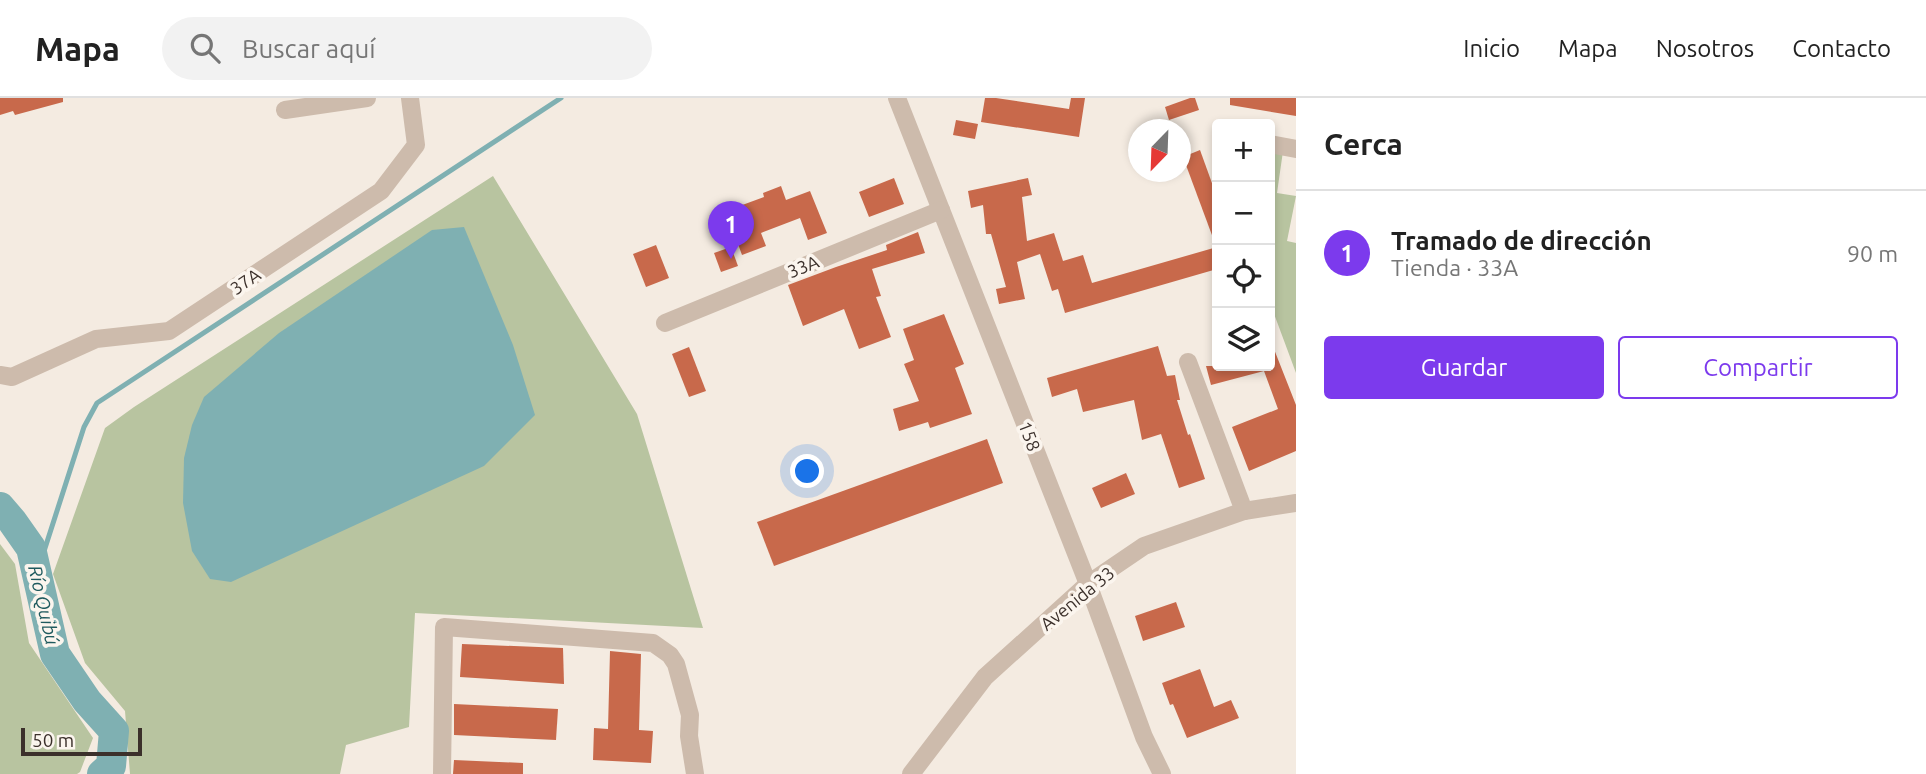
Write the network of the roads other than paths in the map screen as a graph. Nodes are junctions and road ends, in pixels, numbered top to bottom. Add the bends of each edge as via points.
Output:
1 (367, 98) edge
2 (410, 98) edge
3 (897, 98) edge
4 (285, 110) dead end
5 (1275, 145) edge
6 (1296, 149) edge
7 (941, 210) junction
8 (665, 323) dead end
9 (1188, 362) dead end
10 (0, 375) edge
11 (1296, 503) edge
12 (1244, 511) junction
13 (1088, 584) junction
14 (442, 774) edge
15 (695, 774) edge
16 (911, 774) edge
17 (1162, 774) edge

1 - 4 street
2 - 10 street, 37A via 416,145 381,191 169,331 96,339 12,377
3 - 7 street, 158
5 - 6 street
7 - 8 street, 33A
7 - 13 street, 158
9 - 12 street
11 - 12 street, Avenida 33
12 - 13 street, Avenida 33 via 1144,546
13 - 16 street, Avenida 33 via 985,677
13 - 17 street, 158
14 - 15 street via 444,627 653,643 676,664 690,715

